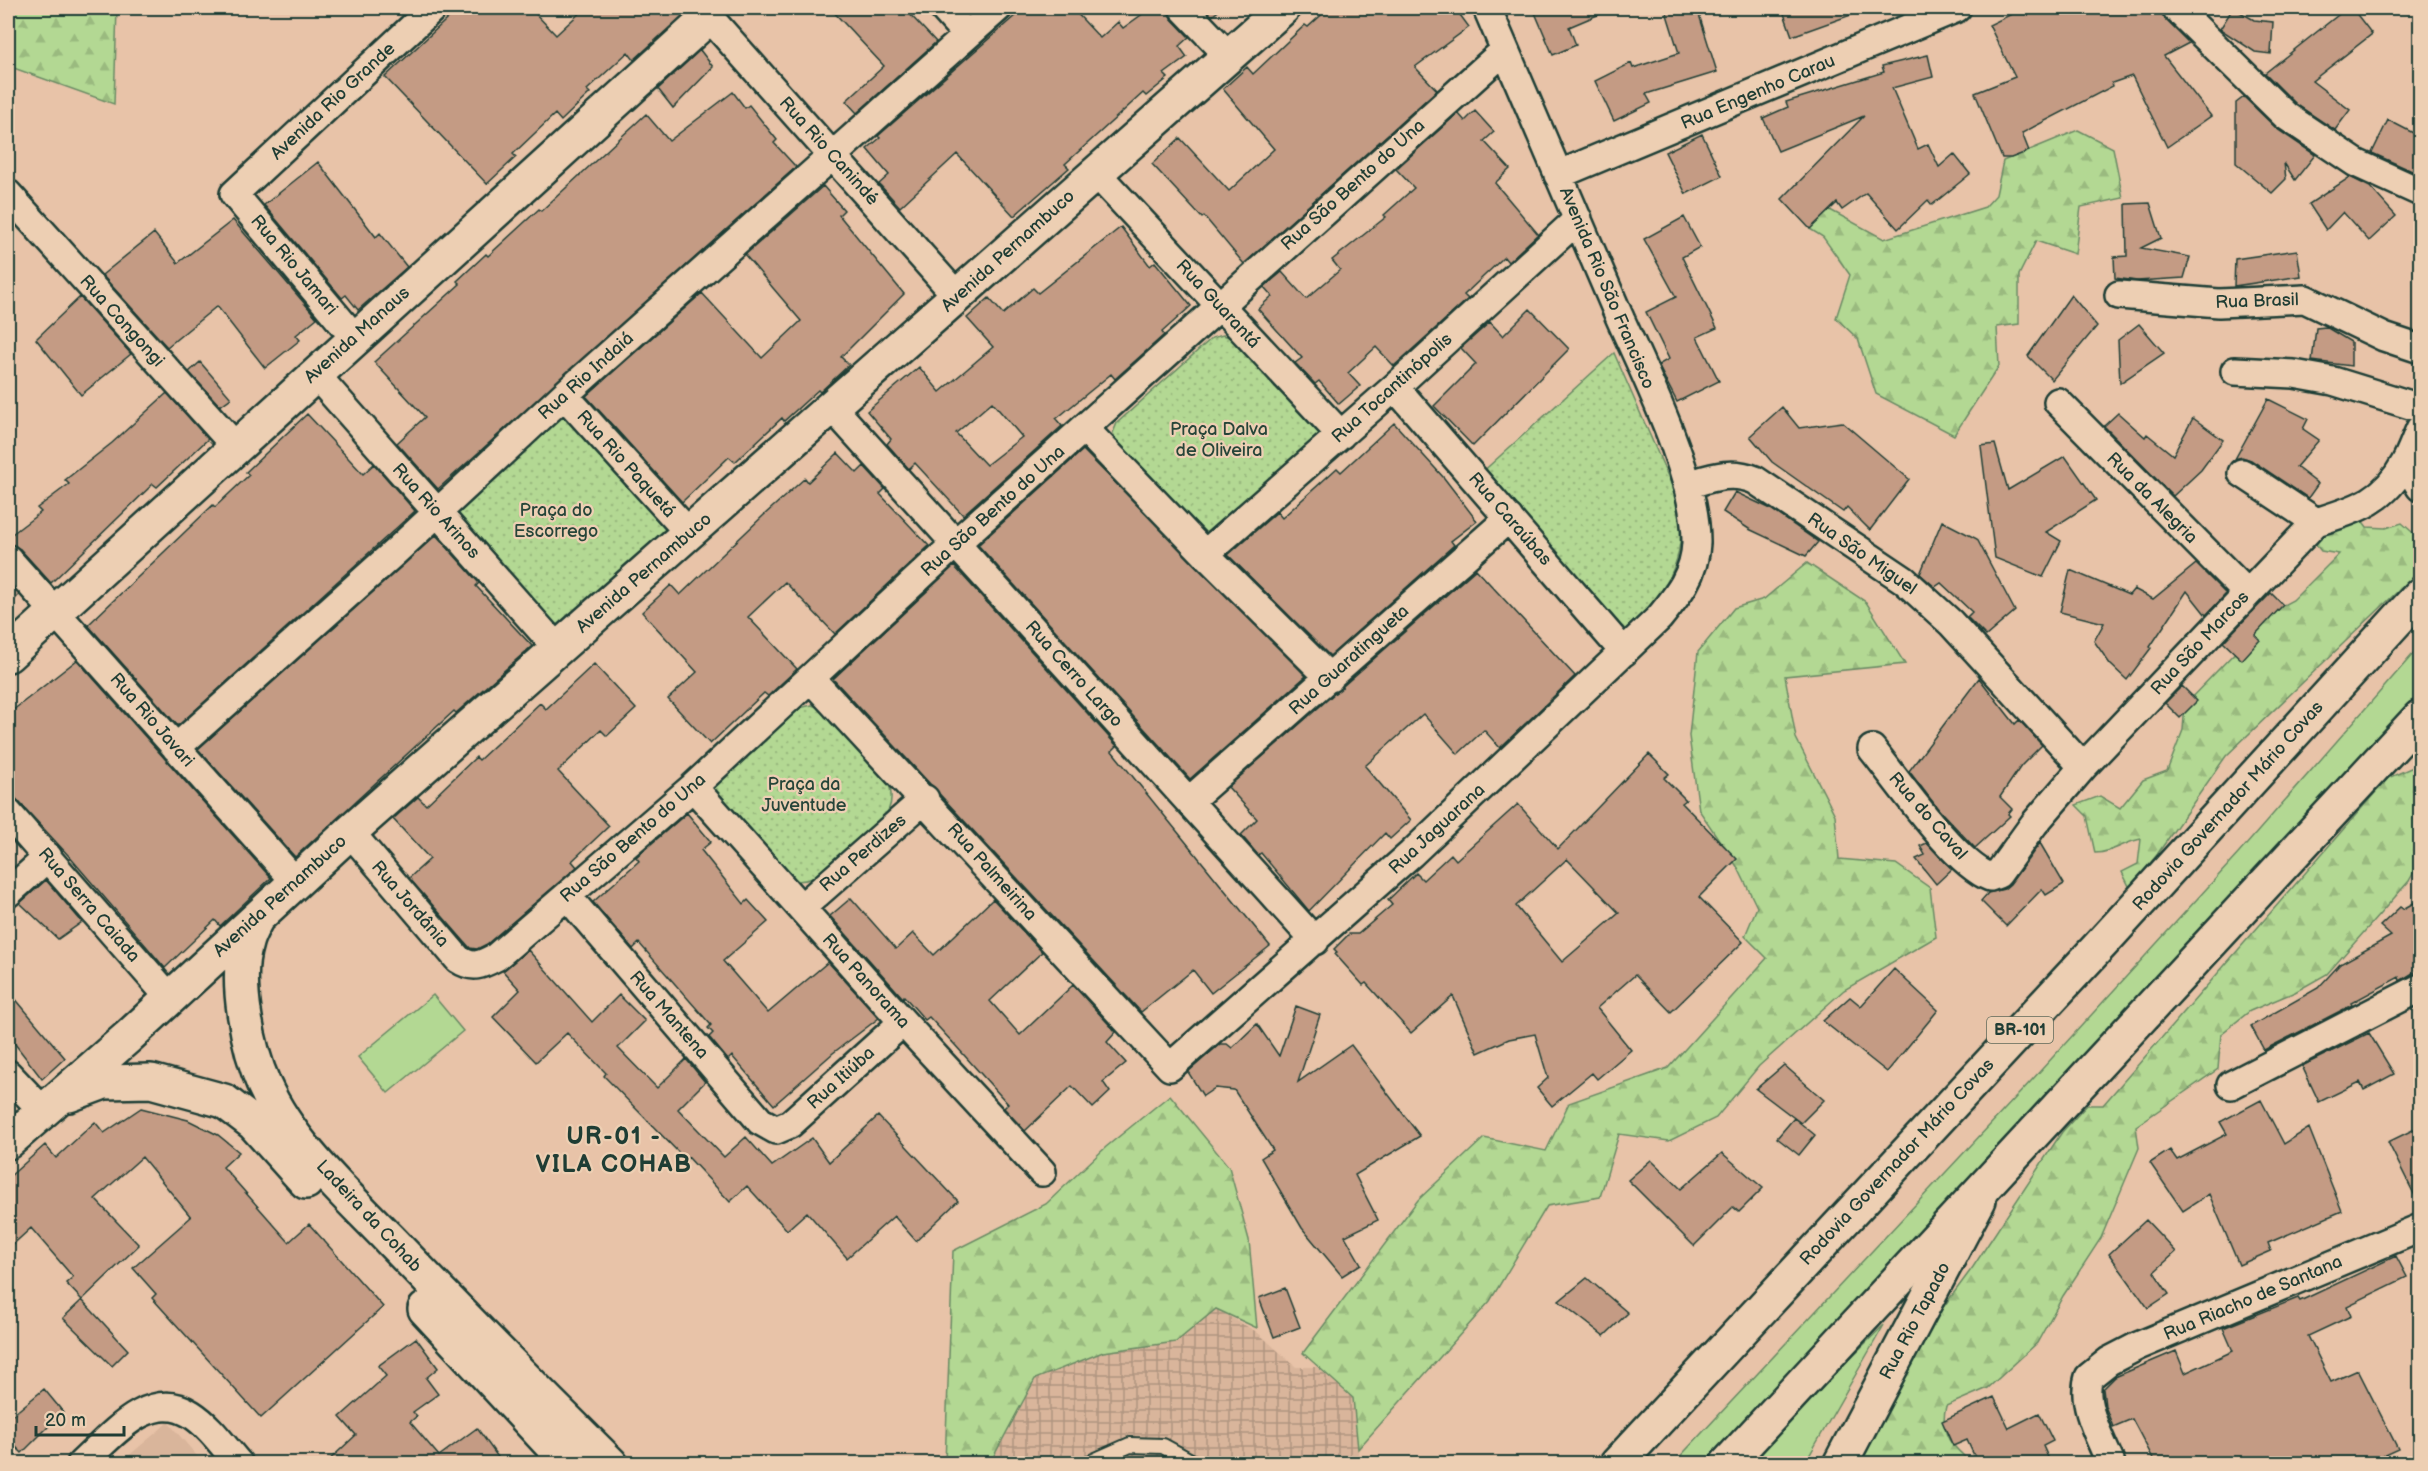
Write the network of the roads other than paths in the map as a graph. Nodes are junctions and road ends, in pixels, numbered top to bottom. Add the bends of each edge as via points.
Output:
1 (433, 8) edge
2 (943, 8) edge
3 (998, 8) edge
4 (1183, 8) edge
5 (1283, 8) edge
6 (1486, 8) edge
7 (2176, 8) edge
8 (1945, 10) edge
9 (704, 12) edge
10 (967, 35) junction
11 (1505, 50) junction
12 (1229, 56) junction
13 (832, 155) junction
14 (1096, 173) junction
15 (1558, 176) junction
16 (2421, 192) edge
17 (8, 194) edge
18 (234, 194) joint
19 (1578, 219) junction
20 (2119, 295) dead end
21 (957, 296) junction
22 (1218, 306) junction
23 (354, 337) junction
24 (2421, 349) edge
25 (2235, 371) dead end
26 (315, 374) junction
27 (1395, 387) junction
28 (564, 396) junction
29 (2058, 402) dead end
30 (832, 407) junction
31 (2421, 408) edge
32 (1084, 428) junction
33 (2421, 429) edge
34 (1341, 435) junction
35 (236, 447) junction
36 (2406, 462) junction
37 (2242, 473) dead end
38 (1687, 484) junction
39 (2421, 487) edge
40 (436, 510) junction
41 (1509, 518) junction
42 (2316, 522) junction
43 (689, 533) junction
44 (956, 543) junction
45 (1205, 554) junction
46 (8, 559) edge
47 (1690, 577) joint
48 (2247, 593) junction
49 (2421, 595) edge
50 (57, 612) junction
51 (558, 649) junction
52 (1624, 652) junction
53 (8, 655) edge
54 (1330, 678) junction
55 (811, 679) junction
56 (2421, 717) edge
57 (176, 747) junction
58 (1872, 749) dead end
59 (2083, 767) junction
60 (693, 787) junction
61 (925, 799) junction
62 (1189, 801) junction
63 (8, 813) edge
64 (350, 832) junction
65 (48, 857) junction
66 (1990, 877) joint
67 (295, 882) junction
68 (8, 894) edge
69 (567, 896) junction
70 (801, 908) junction
71 (260, 914) junction
72 (1316, 941) junction
73 (477, 967) joint
74 (2421, 988) edge
75 (169, 997) junction
76 (903, 1022) junction
77 (1170, 1067) joint
78 (8, 1074) edge
79 (2231, 1085) dead end
80 (48, 1106) junction
81 (776, 1130) joint
82 (8, 1142) edge
83 (1042, 1172) dead end
84 (1990, 1179) junction
85 (2421, 1228) edge
86 (81, 1464) edge
87 (239, 1464) edge
88 (570, 1464) edge
89 (611, 1464) edge
90 (1087, 1464) edge
91 (1196, 1464) edge
92 (1617, 1464) edge
93 (1727, 1464) edge
94 (1840, 1464) edge
95 (2111, 1464) edge

1 - 18 street, Avenida Rio Grande
2 - 10 street
3 - 10 street, Rua Rio Indaiá
4 - 12 street
5 - 12 main road, Avenida Pernambuco
6 - 11 street, Avenida Rio São Francisco
7 - 16 street via 2286,116 2356,163
8 - 15 street, Rua Engenho Carau
9 - 13 street, Rua Rio Canindé
9 - 23 main road, Avenida Manaus
10 - 13 street, Rua Rio Indaiá
11 - 15 street, Avenida Rio São Francisco
11 - 22 street, Rua São Bento do Una
12 - 14 main road, Avenida Pernambuco
13 - 21 street, Rua Rio Canindé
13 - 28 street, Rua Rio Indaiá
14 - 21 main road, Avenida Pernambuco
14 - 22 street, Rua Guarantá
15 - 19 street, Avenida Rio São Francisco
17 - 35 street, Rua Congongi
18 - 23 street, Rua Rio Jamari
19 - 27 street, Rua Tocantinópolis
19 - 38 street, Avenida Rio São Francisco
20 - 24 street, Rua Brasil via 2219,303 2304,299 2384,337
21 - 30 main road, Avenida Pernambuco
22 - 32 street, Rua São Bento do Una
22 - 34 street, Rua Guarantá
23 - 26 main road, Avenida Manaus
25 - 31 street via 2294,374 2333,381
26 - 35 main road, Avenida Manaus
26 - 40 street, Rua Rio Arinos
27 - 34 street, Rua Tocantinópolis
27 - 41 street, Rua Caraúbas
28 - 40 street, Rua Rio Indaiá
28 - 43 street, Rua Rio Paquetá
29 - 48 street, Rua da Alegria
30 - 43 main road, Avenida Pernambuco
30 - 44 street, Rua Cerro Largo
32 - 44 street, Rua São Bento do Una
32 - 45 street
33 - 36 street, Rua São Marcos
34 - 45 street, Rua Tocantinópolis
35 - 50 main road, Avenida Manaus
36 - 39 street
36 - 42 street, Rua São Marcos via 2389,488 2376,499
37 - 42 street
38 - 47 street, Avenida Rio São Francisco via 1696,544
38 - 59 street, Rua São Miguel via 1722,475 1739,474 1755,480 1904,580 1951,623
40 - 51 street, Rua Rio Arinos
40 - 57 street, Rua Rio Indaiá via 396,551
41 - 52 street, Rua Caraúbas
41 - 54 street, Rua Guaratingueta
42 - 48 street, Rua São Marcos
43 - 51 main road, Avenida Pernambuco
44 - 55 street, Rua São Bento do Una
44 - 62 street, Rua Cerro Largo
45 - 54 street
46 - 50 street, Rua Rio Javari
47 - 52 street, Rua Jaguarana via 1659,618
48 - 59 street, Rua São Marcos
49 - 92 main road, Rodovia Governador Mário Covas / BR-101
50 - 53 main road, Avenida Manaus
50 - 57 street, Rua Rio Javari
51 - 64 main road, Avenida Pernambuco
52 - 72 street, Rua Jaguarana
54 - 62 street, Rua Guaratingueta
55 - 60 street, Rua São Bento do Una
55 - 61 street, Rua Palmeirina
56 - 84 main road
57 - 67 street, Rua Rio Javari
58 - 66 street, Rua do Caval via 1933,826 1974,868
59 - 66 street, Rua São Marcos via 2034,824 2007,865
60 - 69 street, Rua São Bento do Una
60 - 70 street, Rua Panorama
61 - 70 street, Rua Perdizes
61 - 77 street, Rua Palmeirina
62 - 72 street, Rua Cerro Largo
63 - 65 street, Rua Serra Caiada
64 - 67 main road, Avenida Pernambuco
64 - 73 street, Rua Jordânia via 458,959
65 - 68 street
65 - 75 street, Rua Serra Caiada
67 - 71 main road, Avenida Pernambuco
69 - 73 street, Rua São Bento do Una via 496,957
69 - 81 street, Rua Mantena via 760,1121
70 - 76 street, Rua Panorama
71 - 75 main road, Avenida Pernambuco
71 - 89 main road, Ladeira da Cohab via 244,955 244,1015 263,1084 278,1111 334,1181
72 - 77 street, Rua Jaguarana
74 - 79 street
75 - 80 main road, Avenida Pernambuco
76 - 81 street, Rua Itiúba via 790,1124
76 - 83 street, Rua Panorama
78 - 80 street
80 - 82 main road, Avenida Pernambuco
80 - 88 main road, Ladeira da Cohab via 95,1085 123,1080 160,1083 232,1105
84 - 93 main road
84 - 94 main road, Rua Rio Tapado
85 - 95 street, Rua Riacho de Santana via 2109,1361 2087,1383 2091,1410
86 - 87 street via 142,1411 165,1407 189,1412
90 - 91 lane via 1130,1445 1163,1446

